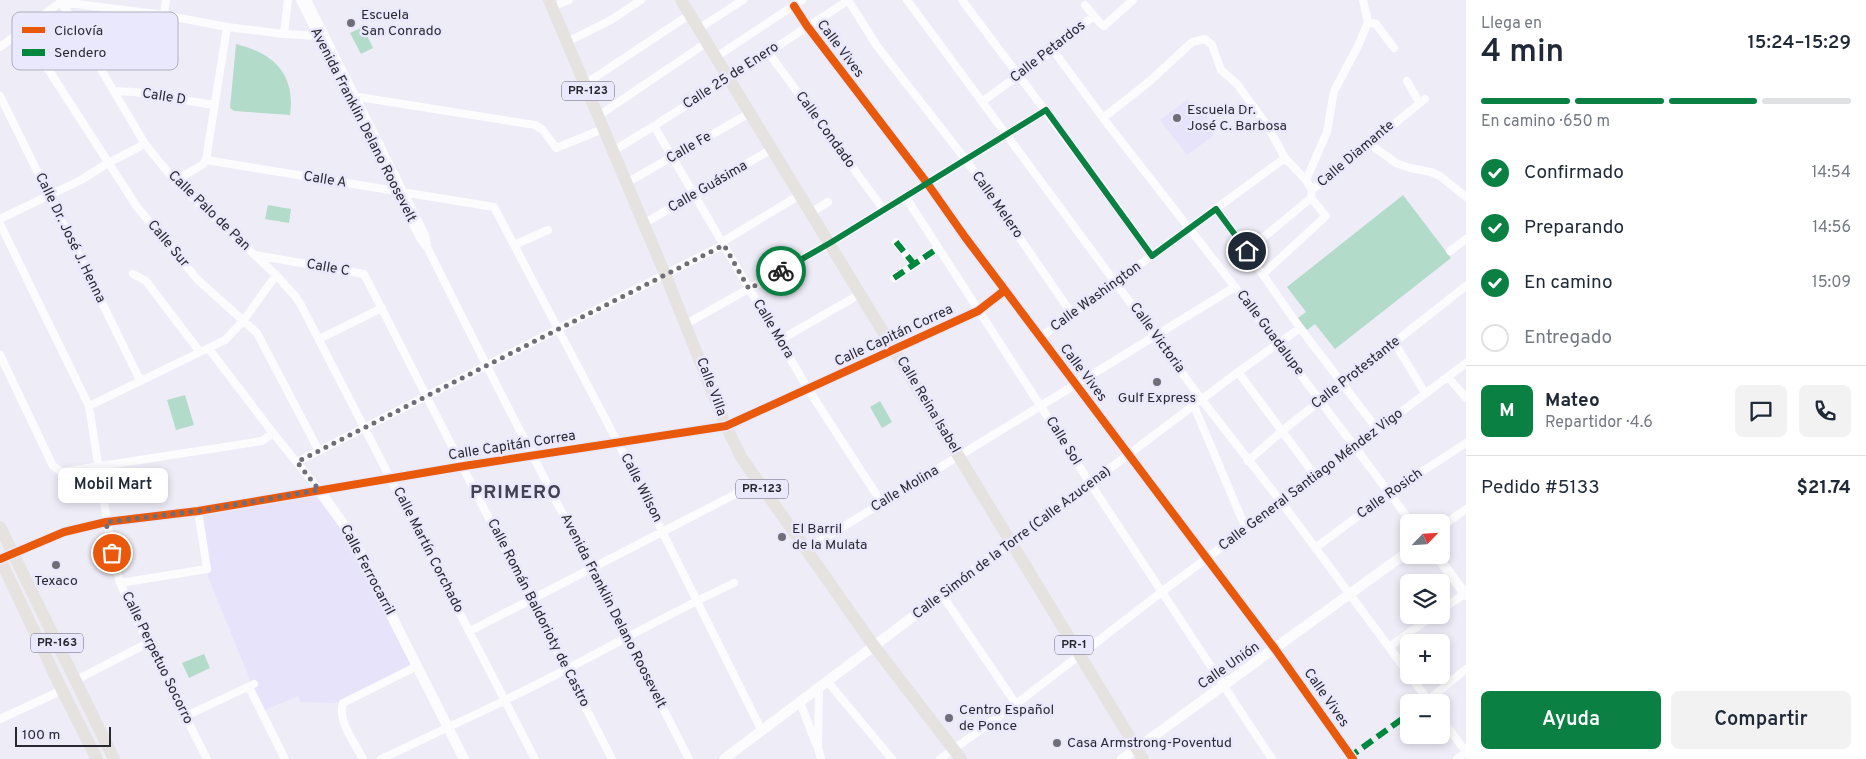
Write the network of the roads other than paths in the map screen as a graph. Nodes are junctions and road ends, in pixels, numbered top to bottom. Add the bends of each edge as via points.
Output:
1 (288, 0) edge
2 (300, 0) edge
3 (307, 0) edge
4 (569, 0) edge
5 (641, 0) edge
6 (681, 0) edge
7 (743, 0) edge
8 (802, 0) edge
9 (848, 0) edge
10 (908, 0) edge
11 (962, 0) edge
12 (1133, 0) edge
13 (1364, 0) edge
14 (61, 1) edge
15 (550, 3) edge
16 (1086, 5) dead end
17 (794, 6) junction
18 (47, 12) edge
19 (67, 12) edge
20 (142, 12) edge
21 (689, 15) junction
22 (1094, 16) junction
23 (178, 18) edge
24 (1368, 22) junction
25 (807, 26) junction
26 (226, 27) junction
27 (698, 29) junction
28 (284, 34) junction
29 (321, 35) junction
30 (12, 39) edge
31 (567, 42) junction
32 (706, 43) junction
33 (0, 48) edge
34 (1394, 48) dead end
35 (1053, 50) junction
36 (768, 52) junction
37 (716, 57) junction
38 (48, 70) edge
39 (102, 70) edge
40 (1020, 75) junction
41 (729, 78) junction
42 (1407, 81) dead end
43 (585, 84) junction
44 (114, 91) junction
45 (0, 96) edge
46 (352, 96) junction
47 (983, 101) junction
48 (214, 105) junction
49 (1046, 110) junction
50 (750, 113) junction
51 (598, 116) junction
52 (1103, 118) junction
53 (654, 126) junction
54 (604, 129) junction
55 (1008, 135) junction
56 (145, 144) junction
57 (1370, 144) junction
58 (772, 149) junction
59 (613, 151) junction
60 (673, 158) junction
61 (1285, 158) junction
62 (206, 160) junction
63 (966, 160) junction
64 (108, 163) junction
65 (1306, 180) junction
66 (175, 181) junction
67 (626, 183) junction
68 (927, 183) junction
69 (400, 191) junction
70 (800, 194) junction
71 (1312, 194) junction
72 (49, 196) junction
73 (694, 196) junction
74 (905, 196) junction
75 (1466, 197) edge
76 (828, 202) dead end
77 (481, 205) joint
78 (882, 209) junction
79 (1216, 209) junction
80 (812, 212) junction
81 (0, 219) edge
82 (0, 224) edge
83 (643, 224) junction
84 (1189, 229) junction
85 (548, 230) dead end
86 (1466, 239) edge
87 (896, 242) dead end
88 (830, 243) junction
89 (723, 244) junction
90 (514, 246) junction
91 (938, 248) junction
92 (1247, 251) junction
93 (1450, 251) dead end
94 (255, 255) junction
95 (1152, 256) junction
96 (914, 264) junction
97 (133, 274) dead end
98 (665, 274) junction
99 (1263, 274) junction
100 (276, 275) junction
101 (894, 278) dead end
102 (1116, 282) junction
103 (1235, 287) junction
104 (749, 289) junction
105 (1005, 290) junction
106 (1465, 290) edge
107 (860, 294) junction
108 (382, 308) junction
109 (978, 311) junction
110 (1072, 314) junction
111 (244, 320) junction
112 (686, 324) junction
113 (1300, 328) junction
114 (558, 330) junction
115 (1156, 336) junction
116 (1041, 337) junction
117 (319, 339) junction
118 (780, 340) junction
119 (1394, 342) junction
120 (1277, 344) junction
121 (209, 349) junction
122 (895, 350) junction
123 (200, 352) junction
124 (0, 355) edge
125 (1466, 363) edge
126 (487, 366) junction
127 (1238, 372) junction
128 (1448, 377) junction
129 (140, 380) junction
130 (1343, 383) junction
131 (1077, 384) junction
132 (808, 389) junction
133 (1425, 393) junction
134 (427, 396) junction
135 (1466, 398) edge
136 (1202, 400) junction
137 (1320, 401) junction
138 (89, 406) junction
139 (1041, 406) junction
140 (1194, 406) junction
141 (726, 426) junction
142 (365, 428) junction
143 (1377, 429) junction
144 (1282, 432) junction
145 (273, 433) junction
146 (618, 443) junction
147 (1465, 446) edge
148 (1355, 447) junction
149 (318, 451) junction
150 (1128, 455) junction
151 (534, 456) junction
152 (959, 456) junction
153 (1248, 461) junction
154 (297, 462) junction
155 (98, 466) junction
156 (464, 466) junction
157 (1316, 477) junction
158 (391, 479) junction
159 (757, 483) junction
160 (1090, 484) junction
161 (319, 490) junction
162 (1389, 493) junction
163 (882, 503) junction
164 (1282, 503) junction
165 (1466, 509) edge
166 (198, 511) junction
167 (1405, 514) edge
168 (1450, 521) edge
169 (106, 522) junction
170 (0, 527) edge
171 (1246, 529) junction
172 (662, 532) junction
173 (1012, 542) junction
174 (1315, 548) junction
175 (805, 550) junction
176 (13, 554) junction
177 (1400, 557) edge
178 (0, 559) edge
179 (1207, 559) junction
180 (1443, 564) edge
181 (592, 569) junction
182 (120, 583) junction
183 (734, 583) dead end
184 (1162, 591) junction
185 (1349, 594) junction
186 (1466, 594) edge
187 (942, 595) junction
188 (531, 600) junction
189 (697, 601) junction
190 (1450, 604) edge
191 (1421, 624) edge
192 (470, 631) junction
193 (627, 638) junction
194 (148, 643) junction
195 (874, 646) junction
196 (1389, 647) junction
197 (1275, 649) junction
198 (1081, 655) junction
199 (1400, 662) edge
200 (417, 666) junction
201 (1466, 669) edge
202 (567, 670) junction
203 (76, 680) junction
204 (823, 684) junction
205 (1416, 684) edge
206 (1223, 686) junction
207 (61, 688) junction
208 (1424, 694) edge
209 (1437, 694) edge
210 (505, 700) junction
211 (800, 702) junction
212 (1016, 704) junction
213 (186, 716) junction
214 (0, 719) edge
215 (449, 727) junction
216 (1450, 730) edge
217 (762, 731) junction
218 (818, 748) junction
219 (1466, 752) edge
220 (957, 754) edge
221 (1140, 754) edge
222 (1352, 758) edge
223 (97, 759) edge
224 (114, 759) edge
225 (208, 759) edge
226 (285, 759) edge
227 (363, 759) edge
228 (381, 759) edge
229 (464, 759) edge
230 (535, 759) edge
231 (612, 759) edge
232 (689, 759) edge
233 (724, 759) edge
234 (821, 759) edge
235 (892, 759) edge
236 (940, 759) edge
237 (1122, 759) edge
238 (1272, 759) edge
239 (1457, 759) edge

1 - 28 street
2 - 29 street, Avenida Franklin Delano Roosevelt
3 - 29 street, Avenida Franklin Delano Roosevelt
4 - 15 street
5 - 31 street via 611,20
6 - 21 main road, Calle Reina Isabel
7 - 27 street
8 - 17 street
9 - 25 street, Calle 25 de Enero
9 - 63 street, Calle Melero via 877,46
10 - 47 street, Calle Victoria
11 - 40 street
12 - 22 street, Calle Petardos via 1106,25
13 - 24 street
14 - 18 street
14 - 19 street, Calle Palo de Pan
14 - 20 street
15 - 31 main road, Calle Villa / PR-123
16 - 22 street
17 - 25 street, Calle Vives
17 - 37 street
21 - 27 main road, Calle Reina Isabel
21 - 43 street
22 - 35 street, Calle Petardos
23 - 26 street
24 - 34 street via 1376,24
24 - 65 street via 1334,91 1327,132
25 - 36 street, Calle 25 de Enero
25 - 68 street, Calle Vives
26 - 28 street
26 - 48 street
27 - 32 main road, Calle Reina Isabel
28 - 29 street
29 - 46 street, Avenida Franklin Delano Roosevelt
30 - 33 street
31 - 43 main road, Calle Villa / PR-123
32 - 37 main road, Calle Reina Isabel
32 - 51 street
35 - 40 street, Calle Petardos
35 - 52 street, Calle Guadalupe
36 - 41 street, Calle 25 de Enero
36 - 78 street, Calle Condado
37 - 41 main road, Calle Reina Isabel
38 - 64 street, Calle Sur
39 - 44 street, Calle Palo de Pan
40 - 47 street, Calle Petardos
40 - 49 street
41 - 50 main road, Calle Reina Isabel
41 - 53 street, Calle 25 de Enero
42 - 57 street, Calle Diamante via 1422,101
43 - 51 main road, Calle Villa / PR-123
44 - 48 street, Calle D
44 - 56 street, Calle Palo de Pan
45 - 72 street, Calle Dr. José J. Henna
46 - 54 street via 535,125 543,130 556,148
46 - 69 street, Avenida Franklin Delano Roosevelt
47 - 55 street, Calle Victoria
48 - 62 street
49 - 55 street
49 - 95 street
50 - 58 main road, Calle Reina Isabel
50 - 60 street, Calle Fe
51 - 54 main road, Calle Villa / PR-123
52 - 61 street via 1192,42 1205,39 1212,46 1221,70 1237,84 1267,125
52 - 84 street, Calle Guadalupe
53 - 59 street, Calle 25 de Enero
53 - 60 street, Calle Mora
54 - 59 main road, Calle Villa / PR-123
55 - 63 street
55 - 102 street, Calle Victoria
56 - 64 street
56 - 66 street, Calle Palo de Pan
57 - 71 street, Calle Diamante
57 - 75 street via 1396,163 1440,176
58 - 70 main road, Calle Reina Isabel
58 - 73 street, Calle Guásima
59 - 67 main road, Calle Villa / PR-123
60 - 67 street, Calle Fe
60 - 73 street, Calle Mora
61 - 65 street
61 - 79 street, Calle Washington
62 - 66 street
62 - 69 street, Calle A
63 - 68 street
63 - 110 street, Calle Melero
64 - 72 street
64 - 111 street, Calle Sur via 137,207 198,280
65 - 71 street
66 - 94 street, Calle Palo de Pan
67 - 83 main road, Calle Villa / PR-123
68 - 74 street
68 - 105 street, Calle Vives
69 - 77 street, Calle A
69 - 126 street, Avenida Franklin Delano Roosevelt via 425,235 428,249
70 - 80 main road, Calle Reina Isabel
70 - 89 street
71 - 92 street, Calle Diamante
71 - 99 street via 1326,216
72 - 81 street
72 - 129 street, Calle Dr. José J. Henna
73 - 83 street, Calle Guásima
73 - 89 street, Calle Mora
74 - 78 street
74 - 91 street, Calle Sol
76 - 80 street
77 - 90 street, Calle Wilson via 494,207
78 - 88 street
79 - 84 street, Calle Washington
79 - 92 street
80 - 88 main road, Calle Reina Isabel
82 - 138 street, Calle Perpetuo Socorro
83 - 98 main road, Calle Villa / PR-123
84 - 95 street, Calle Washington
84 - 103 street, Calle Guadalupe
85 - 90 street
86 - 93 street
87 - 96 street
88 - 104 street
88 - 107 main road, Calle Reina Isabel
89 - 98 street
89 - 104 street, Calle Mora
90 - 114 street, Calle Wilson
91 - 96 street
91 - 109 street, Calle Sol
92 - 99 street
94 - 100 street, Calle Palo de Pan
94 - 108 street, Calle C via 364,274
95 - 102 street, Calle Washington
96 - 101 street
97 - 123 street via 146,281
98 - 112 main road, Calle Villa / PR-123
98 - 114 street
99 - 113 street
100 - 111 street
100 - 117 street, Calle Palo de Pan via 296,296
102 - 110 street, Calle Washington
102 - 115 street, Calle Victoria
103 - 115 street, Calle Molina
103 - 120 street, Calle Guadalupe
104 - 112 street
104 - 118 street, Calle Mora
105 - 109 street, Calle Capitán Correa
105 - 116 street, Calle Vives
106 - 119 street, Calle Protestante
107 - 118 street
107 - 122 main road, Calle Reina Isabel
108 - 117 street
108 - 134 street, Calle Román Baldorioty de Castro
109 - 122 street, Calle Capitán Correa
109 - 139 street, Calle Sol
110 - 116 street, Calle Washington
111 - 121 street via 226,340
111 - 149 street, Calle Sur via 257,333
112 - 141 main road, Calle Villa / PR-123
113 - 120 street, Calle Simón de la Torre (Calle Azucena)
113 - 130 street
114 - 126 street
114 - 146 street, Calle Wilson
115 - 131 street, Calle Molina
115 - 136 street, Calle Victoria
116 - 131 street, Calle Vives
117 - 142 street, Calle Martín Corchado
118 - 132 street, Calle Mora
119 - 130 street, Calle Protestante
119 - 133 street
120 - 127 street, Calle Simón de la Torre (Calle Azucena)
120 - 137 street, Calle Guadalupe
121 - 123 street
121 - 145 street, Calle Ferrocarril
122 - 132 street, Calle Capitán Correa
122 - 152 main road, Calle Reina Isabel
123 - 129 street
124 - 155 street via 53,466 62,472
125 - 128 street, Calle General Santiago Méndez Vigo
126 - 134 street
126 - 151 street, Avenida Franklin Delano Roosevelt
127 - 136 street, Calle Simón de la Torre (Calle Azucena)
127 - 144 street
128 - 133 street, Calle General Santiago Méndez Vigo
128 - 135 street
129 - 138 street
130 - 137 street, Calle Protestante
130 - 143 street
131 - 139 street, Calle Molina
131 - 150 street, Calle Vives
132 - 141 street, Calle Capitán Correa
132 - 163 street, Calle Mora
133 - 143 street, Calle General Santiago Méndez Vigo
134 - 142 street
134 - 156 street, Calle Román Baldorioty de Castro
136 - 140 street, Calle Simón de la Torre (Calle Azucena)
136 - 153 street, Calle Victoria
137 - 144 street, Calle Protestante
137 - 148 street, Calle Guadalupe
138 - 155 street, Calle Perpetuo Socorro
139 - 152 street, Calle Molina
139 - 160 street, Calle Sol
140 - 150 street, Calle Simón de la Torre (Calle Azucena)
140 - 171 street
141 - 146 street, Calle Capitán Correa
141 - 159 main road, Calle Villa / PR-123
142 - 149 street
142 - 158 street, Calle Martín Corchado
143 - 148 street, Calle General Santiago Méndez Vigo
144 - 153 street, Calle Protestante
144 - 157 street
145 - 154 street, Calle Ferrocarril
145 - 155 street via 262,440
146 - 151 street, Calle Capitán Correa
146 - 172 street, Calle Wilson
147 - 162 street, Calle Rosich
148 - 157 street, Calle General Santiago Méndez Vigo
148 - 162 street, Calle Guadalupe
149 - 154 street
150 - 160 street, Calle Simón de la Torre (Calle Azucena)
150 - 179 street, Calle Vives
151 - 156 street, Calle Capitán Correa
151 - 181 street, Avenida Franklin Delano Roosevelt
152 - 163 street, Calle Molina
152 - 173 main road, Calle Reina Isabel
153 - 164 street, Calle Victoria
154 - 161 street, Calle Ferrocarril
155 - 169 street, Calle Perpetuo Socorro
156 - 158 street, Calle Capitán Correa
156 - 188 street, Calle Román Baldorioty de Castro
157 - 164 street, Calle General Santiago Méndez Vigo
158 - 161 street, Calle Capitán Correa
158 - 192 street, Calle Martín Corchado
159 - 172 street
159 - 175 main road, Calle Villa / PR-123
160 - 173 street, Calle Simón de la Torre (Calle Azucena)
160 - 184 street, Calle Sol
161 - 166 street, Calle Capitán Correa
161 - 200 street, Calle Ferrocarril via 349,532
162 - 167 street, Calle Guadalupe
162 - 174 street, Calle Rosich
163 - 175 street, Calle Molina
164 - 171 street, Calle General Santiago Méndez Vigo
164 - 174 street, Calle Victoria
165 - 168 street
166 - 169 street, Calle Capitán Correa
166 - 182 street via 207,569
169 - 176 street, Calle Capitán Correa via 64,532
169 - 182 street, Calle Perpetuo Socorro
170 - 176 main road, PR-163
171 - 179 street, Calle General Santiago Méndez Vigo
172 - 181 street
172 - 189 street, Calle Wilson
173 - 187 street, Calle Simón de la Torre (Calle Azucena)
173 - 198 main road, Calle Reina Isabel / PR-1
174 - 185 street, Calle Victoria
175 - 195 main road, Calle Villa / PR-123
176 - 178 street, Calle Capitán Correa
176 - 203 main road, PR-163
177 - 185 street, Calle Unión
178 - 207 main road, PR-163
179 - 184 street, Calle General Santiago Méndez Vigo
179 - 197 street, Calle Vives
180 - 186 street
181 - 188 street
181 - 193 street, Avenida Franklin Delano Roosevelt
182 - 194 street, Calle Perpetuo Socorro
183 - 189 street
184 - 198 street, Calle General Santiago Méndez Vigo
184 - 206 street, Calle Sol
185 - 196 street, Calle Victoria
185 - 197 street, Calle Unión
186 - 190 street
187 - 195 street, Calle Simón de la Torre (Calle Azucena)
187 - 212 street
188 - 192 street
188 - 202 street, Calle Román Baldorioty de Castro
189 - 193 street
189 - 217 street, Calle Wilson
191 - 196 street
192 - 210 street, Calle Martín Corchado
193 - 202 street
193 - 232 street, Avenida Franklin Delano Roosevelt
194 - 203 street
194 - 213 street, Calle Perpetuo Socorro
195 - 204 street, Calle Simón de la Torre (Calle Azucena)
195 - 220 main road, Calle Villa / PR-123
196 - 199 street, Calle Victoria
197 - 206 street, Calle Unión
197 - 222 street, Calle Vives
198 - 212 street, Calle General Santiago Méndez Vigo
198 - 221 main road, Calle Reina Isabel / PR-1
200 - 215 street, Calle Ferrocarril
200 - 227 street via 343,703 342,719
201 - 209 street
202 - 210 street
202 - 231 street, Calle Román Baldorioty de Castro
203 - 224 main road, PR-163
204 - 211 street, Calle Simón de la Torre (Calle Azucena)
204 - 218 street
204 - 235 street
205 - 208 street, Calle Victoria
206 - 221 street, Calle Unión
206 - 238 street, Calle Sol
207 - 214 street
207 - 223 main road, PR-163
210 - 215 street
210 - 230 street, Calle Martín Corchado
211 - 217 street, Calle Simón de la Torre (Calle Azucena)
211 - 218 street
212 - 220 street, Calle General Santiago Méndez Vigo
213 - 225 street, Calle Perpetuo Socorro
213 - 226 street via 251,686
215 - 228 street
215 - 229 street, Calle Ferrocarril
216 - 219 street
217 - 233 street, Calle Simón de la Torre (Calle Azucena)
218 - 234 street
219 - 239 street
220 - 236 street, Calle General Santiago Méndez Vigo
221 - 237 street, Calle Unión

